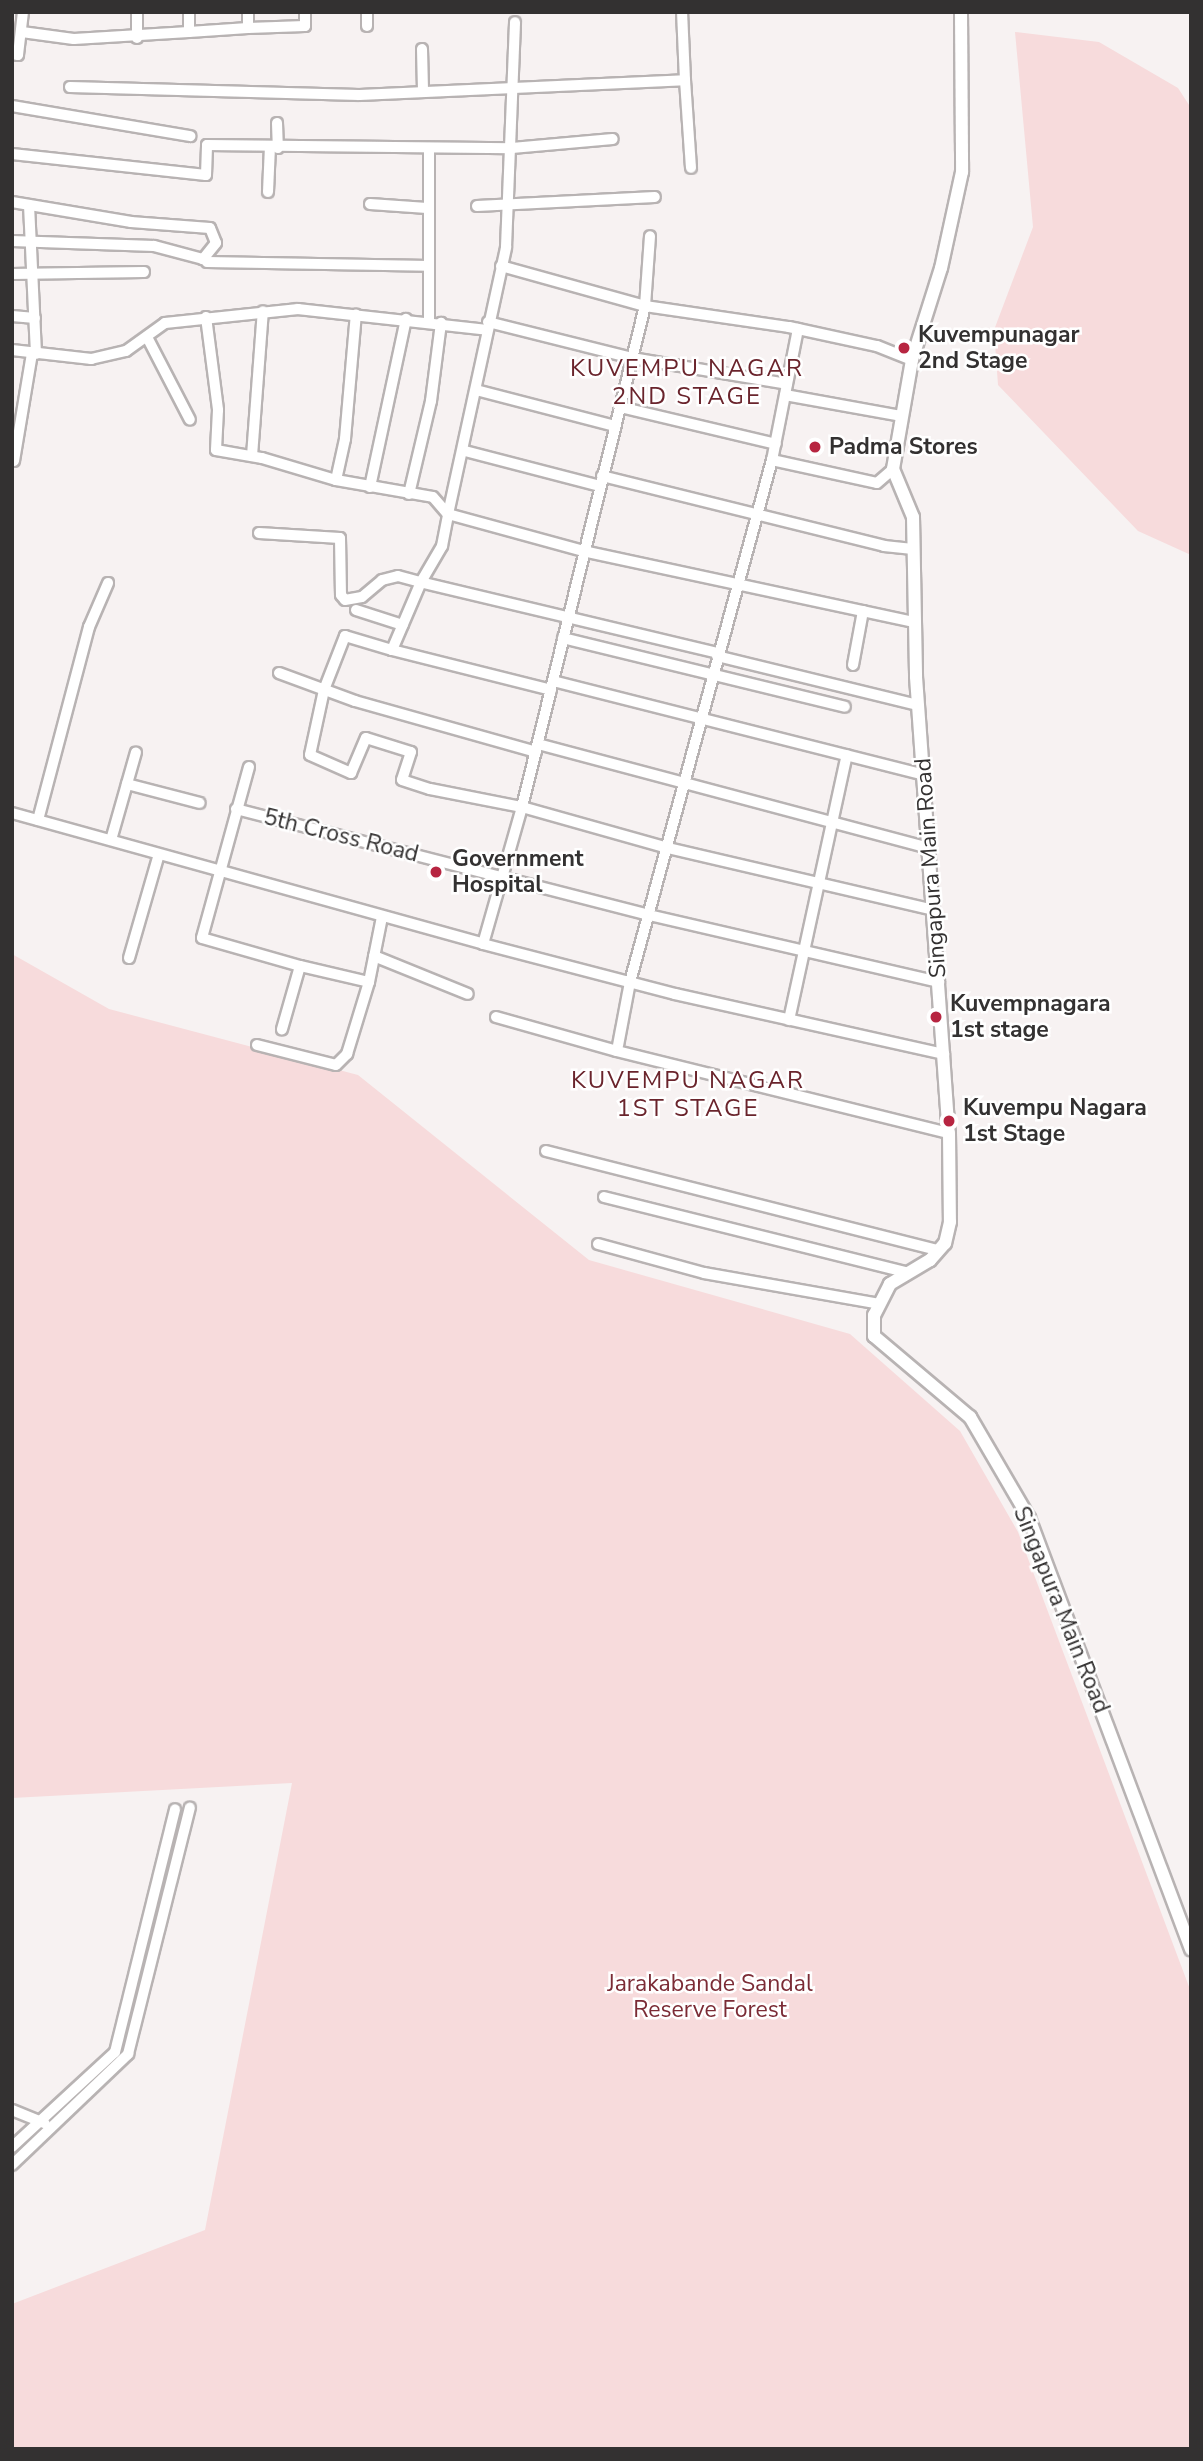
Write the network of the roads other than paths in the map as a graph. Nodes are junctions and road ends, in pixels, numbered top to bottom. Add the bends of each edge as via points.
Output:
1 (23, 12) edge
2 (137, 12) edge
3 (189, 12) edge
4 (248, 12) edge
5 (305, 12) edge
6 (367, 12) edge
7 (681, 12) edge
8 (961, 12) edge
9 (514, 22) dead end
10 (367, 26) dead end
11 (248, 28) junction
12 (22, 32) junction
13 (189, 32) junction
14 (137, 37) junction
15 (422, 49) dead end
16 (12, 54) edge
17 (685, 80) junction
18 (70, 87) dead end
19 (513, 90) junction
20 (423, 91) junction
21 (12, 106) edge
22 (277, 123) dead end
23 (190, 136) dead end
24 (613, 139) dead end
25 (274, 147) junction
26 (512, 148) junction
27 (429, 149) junction
28 (12, 154) edge
29 (691, 167) dead end
30 (268, 192) dead end
31 (655, 197) dead end
32 (12, 202) edge
33 (370, 204) dead end
34 (29, 205) junction
35 (477, 206) dead end
36 (427, 208) junction
37 (509, 208) junction
38 (650, 236) dead end
39 (12, 241) edge
40 (28, 242) junction
41 (207, 262) dead end
42 (429, 266) junction
43 (501, 266) junction
44 (144, 272) dead end
45 (12, 275) edge
46 (33, 276) junction
47 (645, 306) junction
48 (263, 311) junction
49 (356, 314) junction
50 (12, 316) edge
51 (206, 317) junction
52 (36, 318) junction
53 (406, 319) junction
54 (429, 321) junction
55 (441, 323) junction
56 (487, 326) junction
57 (798, 329) junction
58 (147, 337) junction
59 (12, 350) edge
60 (34, 353) junction
61 (632, 358) junction
62 (912, 360) junction
63 (476, 390) junction
64 (786, 390) junction
65 (620, 407) junction
66 (902, 416) junction
67 (190, 419) dead end
68 (615, 426) junction
69 (776, 444) junction
70 (465, 451) junction
71 (252, 456) junction
72 (772, 460) junction
73 (14, 461) dead end
74 (893, 469) junction
75 (335, 480) junction
76 (601, 481) junction
77 (370, 486) junction
78 (408, 494) junction
79 (448, 514) junction
80 (757, 515) junction
81 (259, 533) dead end
82 (914, 549) junction
83 (583, 551) junction
84 (421, 582) junction
85 (108, 583) dead end
86 (737, 584) junction
87 (356, 610) dead end
88 (863, 611) junction
89 (569, 615) junction
90 (915, 622) junction
91 (403, 625) junction
92 (563, 638) junction
93 (393, 650) junction
94 (718, 655) junction
95 (853, 665) dead end
96 (279, 673) dead end
97 (713, 676) junction
98 (552, 685) junction
99 (324, 690) junction
100 (918, 705) junction
101 (845, 707) dead end
102 (704, 718) junction
103 (537, 748) junction
104 (136, 752) dead end
105 (846, 755) junction
106 (249, 767) dead end
107 (924, 775) junction
108 (127, 784) junction
109 (687, 784) junction
110 (200, 803) dead end
111 (522, 807) junction
112 (236, 809) junction
113 (12, 813) edge
114 (38, 820) junction
115 (833, 822) junction
116 (111, 841) junction
117 (668, 848) junction
118 (929, 848) junction
119 (159, 854) junction
120 (220, 872) junction
121 (503, 878) junction
122 (819, 883) junction
123 (934, 910) junction
124 (649, 915) junction
125 (382, 916) junction
126 (483, 944) junction
127 (803, 951) junction
128 (374, 956) junction
129 (129, 958) dead end
130 (300, 966) junction
131 (369, 982) junction
132 (630, 982) junction
133 (939, 982) junction
134 (468, 994) dead end
135 (496, 1017) dead end
136 (789, 1020) junction
137 (282, 1029) dead end
138 (257, 1045) dead end
139 (617, 1051) junction
140 (944, 1054) junction
141 (949, 1133) junction
142 (546, 1151) dead end
143 (604, 1197) dead end
144 (598, 1244) dead end
145 (938, 1250) junction
146 (909, 1273) junction
147 (879, 1304) junction
148 (190, 1808) dead end
149 (175, 1809) dead end
150 (1191, 1950) edge
151 (12, 2110) edge
152 (40, 2121) junction
153 (52, 2127) junction
154 (12, 2147) edge
155 (12, 2165) edge

1 - 12 street
2 - 14 street
3 - 13 street
4 - 11 street
5 - 11 street via 305,26
6 - 10 street
7 - 17 street
8 - 62 street via 962,172 942,268
9 - 19 street
11 - 13 street
12 - 14 street via 74,39
12 - 16 street via 18,55
13 - 14 street
15 - 20 street
17 - 19 street
17 - 29 street
18 - 20 street via 359,95
19 - 20 street
19 - 26 street
21 - 23 street
22 - 25 street
24 - 26 street
25 - 27 street
25 - 28 street via 207,145 206,175
25 - 30 street
26 - 27 street
26 - 37 street
27 - 36 street
31 - 37 street
32 - 34 street
33 - 36 street
34 - 40 street
34 - 40 street via 210,228 216,243 203,258 154,246 105,248
35 - 37 street
36 - 42 street
37 - 43 street
38 - 47 street
39 - 40 street
40 - 46 street
41 - 42 street
42 - 54 street
43 - 47 street
43 - 56 street
44 - 46 street
45 - 46 street
46 - 52 street
47 - 57 street
47 - 61 street
48 - 49 street
48 - 51 street
48 - 71 street
49 - 53 street
49 - 75 street via 345,439
50 - 52 street
51 - 58 street via 165,323
51 - 71 street via 218,410 216,450
52 - 60 street
53 - 54 street
53 - 77 street
54 - 55 street
55 - 56 street
55 - 78 street via 430,401
56 - 61 street
56 - 63 street
57 - 62 street via 877,346
57 - 64 street
58 - 60 street via 126,351 91,359
58 - 67 street
59 - 60 street
60 - 73 street
61 - 64 street
61 - 65 street
62 - 66 street
63 - 68 street
63 - 70 street
64 - 66 street
64 - 69 street
65 - 68 street
65 - 69 street
66 - 74 street
68 - 76 street
69 - 72 street
70 - 76 street
70 - 79 street
71 - 75 street
72 - 74 street via 877,483
72 - 80 street
74 - 82 street, Singapura Main Road via 913,517
75 - 77 street
76 - 80 street
76 - 83 street
77 - 78 street
78 - 79 street via 433,497
79 - 83 street
79 - 84 street via 442,546
80 - 82 street
80 - 86 street
81 - 84 street via 340,538 341,595 345,600 355,600 382,580 398,576
82 - 90 street, Singapura Main Road
83 - 86 street
83 - 89 street
84 - 89 street
84 - 91 street
85 - 114 street via 89,627
86 - 88 street
86 - 94 street
87 - 91 street
88 - 90 street
88 - 95 street
89 - 92 street
89 - 94 street
90 - 100 street, Singapura Main Road
91 - 93 street
92 - 97 street
92 - 98 street
93 - 98 street
93 - 99 street via 345,636
94 - 97 street
94 - 100 street
96 - 99 street
97 - 101 street
97 - 102 street
98 - 102 street
98 - 103 street
99 - 103 street
99 - 111 street via 310,755 351,772 366,738 411,751 402,780
100 - 107 street, Singapura Main Road
102 - 105 street
102 - 109 street
103 - 109 street
103 - 111 street
104 - 108 street
105 - 107 street
105 - 115 street
106 - 112 street
107 - 118 street, Singapura Main Road
108 - 110 street
108 - 116 street
109 - 115 street
109 - 117 street
111 - 117 street
111 - 121 street
112 - 120 street
112 - 121 street, 5th Cross Road
113 - 114 street
114 - 116 street
115 - 118 street
115 - 122 street
116 - 119 street
117 - 122 street
117 - 124 street
118 - 123 street, Singapura Main Road
119 - 120 street
119 - 129 street
120 - 125 street
120 - 130 street via 202,939
121 - 124 street, 5th Cross Road
121 - 126 street
122 - 123 street
122 - 127 street
123 - 133 street, Singapura Main Road
124 - 127 street, 5th Cross Road
124 - 132 street
125 - 126 street
125 - 128 street
126 - 132 street
127 - 133 street, 5th Cross Road
127 - 136 street
128 - 131 street
128 - 134 street
130 - 131 street
130 - 137 street
131 - 138 street via 347,1054 336,1065
132 - 136 street
132 - 139 street
133 - 140 street, Singapura Main Road
135 - 139 street
136 - 140 street
139 - 141 street
140 - 141 street, Singapura Main Road
141 - 145 street, Singapura Main Road via 950,1222
142 - 145 street
143 - 146 street
144 - 147 street via 704,1273
145 - 146 street
146 - 147 street via 890,1284
147 - 150 street, Singapura Main Road via 874,1336 970,1417 1029,1518
148 - 153 street via 128,2054
149 - 152 street via 118,2046
151 - 152 street
152 - 153 street
152 - 154 street
153 - 155 street

